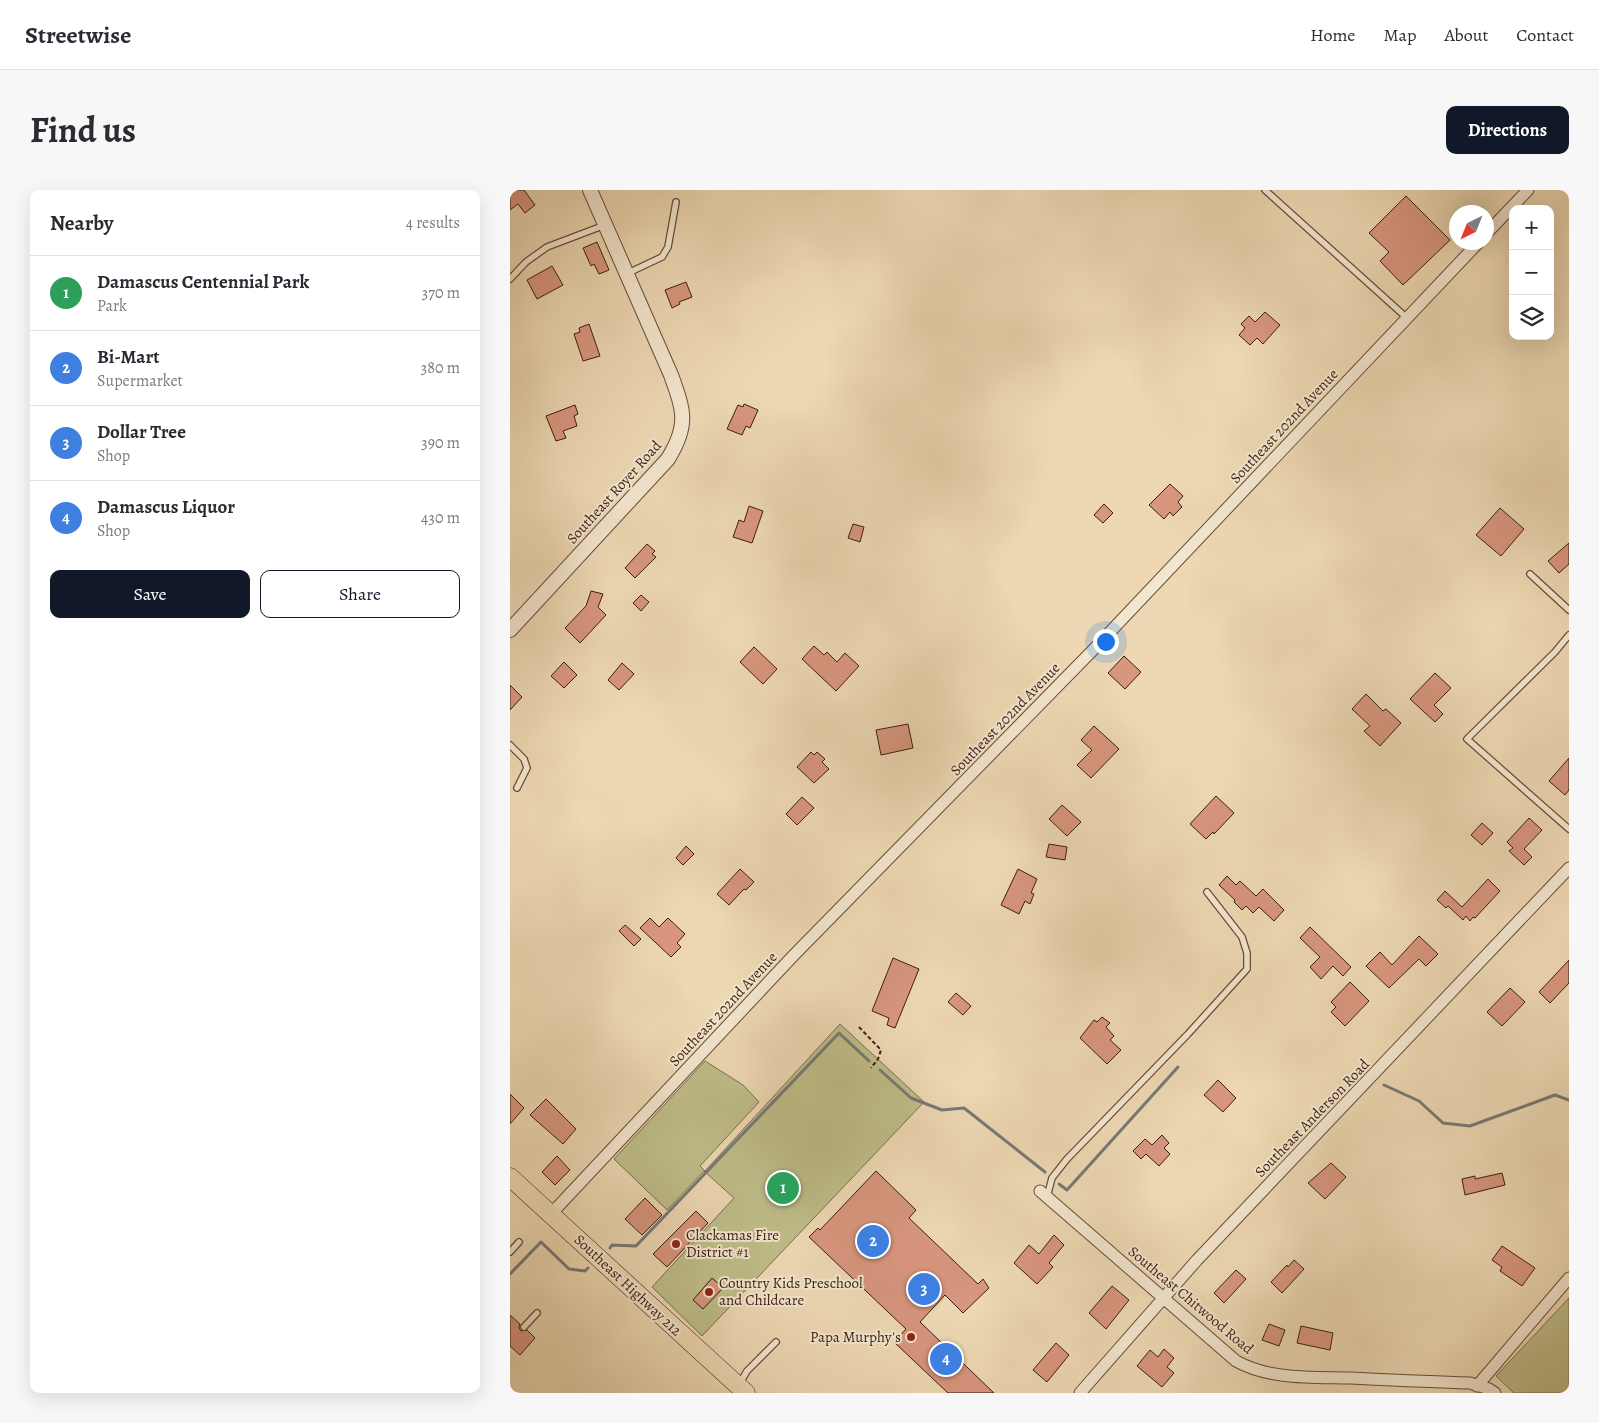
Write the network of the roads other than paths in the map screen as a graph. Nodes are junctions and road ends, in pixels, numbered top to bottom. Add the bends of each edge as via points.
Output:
1 (590, 190) edge
2 (1265, 190) edge
3 (1528, 190) edge
4 (676, 202) dead end
5 (605, 225) junction
6 (1494, 226) edge
7 (1471, 250) edge
8 (626, 274) junction
9 (510, 279) edge
10 (1407, 318) junction
11 (1530, 574) dead end
12 (1569, 610) edge
13 (510, 630) edge
14 (1569, 635) edge
15 (510, 745) edge
16 (517, 788) dead end
17 (1569, 829) edge
18 (1569, 868) edge
19 (1206, 892) dead end
20 (510, 1177) edge
21 (1043, 1194) joint
22 (551, 1214) junction
23 (519, 1242) dead end
24 (510, 1252) edge
25 (1569, 1278) edge
26 (1163, 1298) junction
27 (537, 1313) dead end
28 (524, 1327) dead end
29 (776, 1342) dead end
30 (1477, 1386) junction
31 (742, 1389) edge
32 (1080, 1393) edge
33 (1495, 1393) edge

1 - 5 street, Southeast Royer Road
2 - 10 lane
3 - 6 street
4 - 8 lane via 668,247 662,257
5 - 8 street, Southeast Royer Road
5 - 9 lane via 547,247
7 - 10 street, Southeast 202nd Avenue
8 - 13 street, Southeast Royer Road via 681,401 680,437 668,459
10 - 22 street, Southeast 202nd Avenue via 1093,650 793,956
11 - 12 lane
14 - 17 lane via 1468,739
15 - 16 lane via 524,759 527,768
18 - 26 street, Southeast Anderson Road
19 - 21 lane via 1242,937 1247,969 1067,1159
20 - 22 highway, Southeast Highway 212
21 - 26 street, Southeast Chitwood Road
22 - 31 highway, Southeast Highway 212
23 - 24 lane
25 - 30 street
26 - 30 street, Southeast Chitwood Road via 1236,1361 1254,1370 1296,1376 1470,1383
26 - 32 street, Southeast Anderson Road
27 - 28 lane
29 - 31 lane via 746,1371
30 - 33 street, Southeast Chitwood Road

